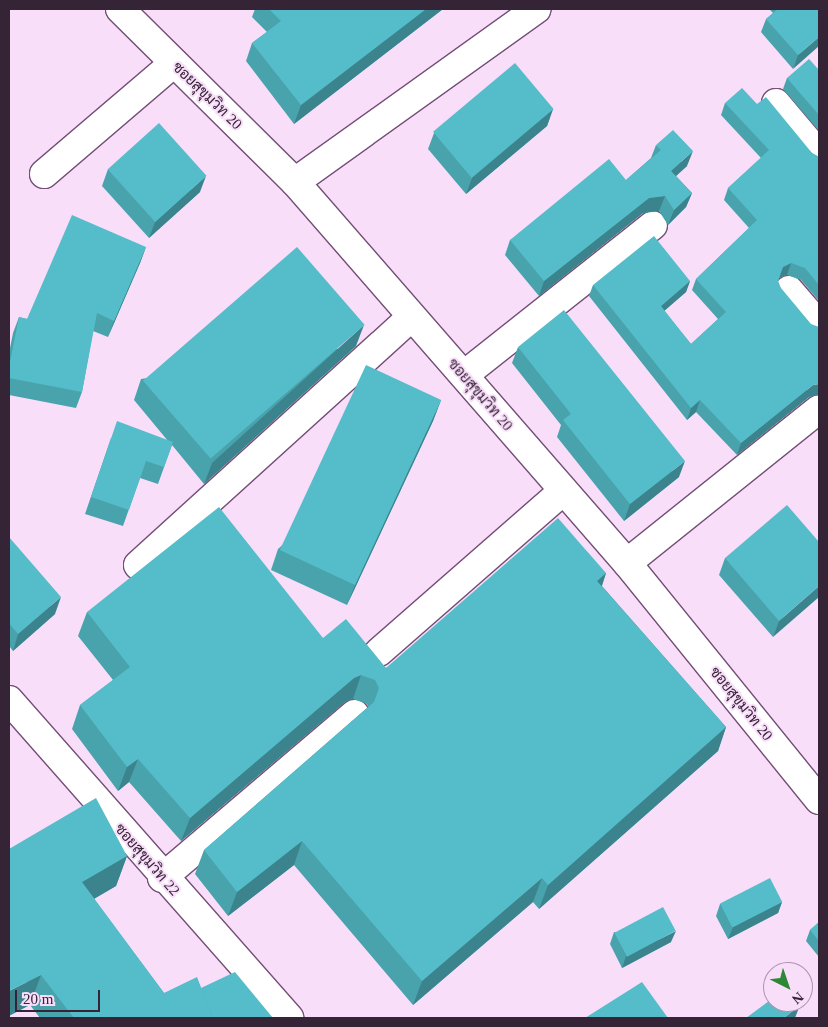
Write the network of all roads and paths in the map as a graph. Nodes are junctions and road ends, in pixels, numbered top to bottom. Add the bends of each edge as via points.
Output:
1 (120, 9) edge
2 (537, 9) edge
3 (174, 63) junction
4 (776, 103) dead end
5 (819, 154) edge
6 (44, 174) dead end
7 (296, 182) junction
8 (653, 226) dead end
9 (789, 290) dead end
10 (410, 318) junction
11 (819, 325) edge
12 (464, 375) junction
13 (819, 409) edge
14 (562, 492) junction
15 (627, 563) junction
16 (138, 565) dead end
17 (379, 652) dead end
18 (9, 700) edge
19 (355, 714) dead end
20 (819, 800) edge
21 (162, 878) junction
22 (288, 1018) edge

1 - 3 street, ซอยสุขุมวิท 20
2 - 7 street
3 - 6 street
3 - 7 street, ซอยสุขุมวิท 20
4 - 5 street
7 - 10 street, ซอยสุขุมวิท 20
8 - 12 street
9 - 11 street
10 - 12 street, ซอยสุขุมวิท 20
10 - 16 street
12 - 14 street, ซอยสุขุมวิท 20
13 - 15 street
14 - 15 street, ซอยสุขุมวิท 20
14 - 17 street
15 - 20 street, ซอยสุขุมวิท 20
18 - 21 street, ซอยสุขุมวิท 22
19 - 21 street
21 - 22 street, ซอยสุขุมวิท 22

